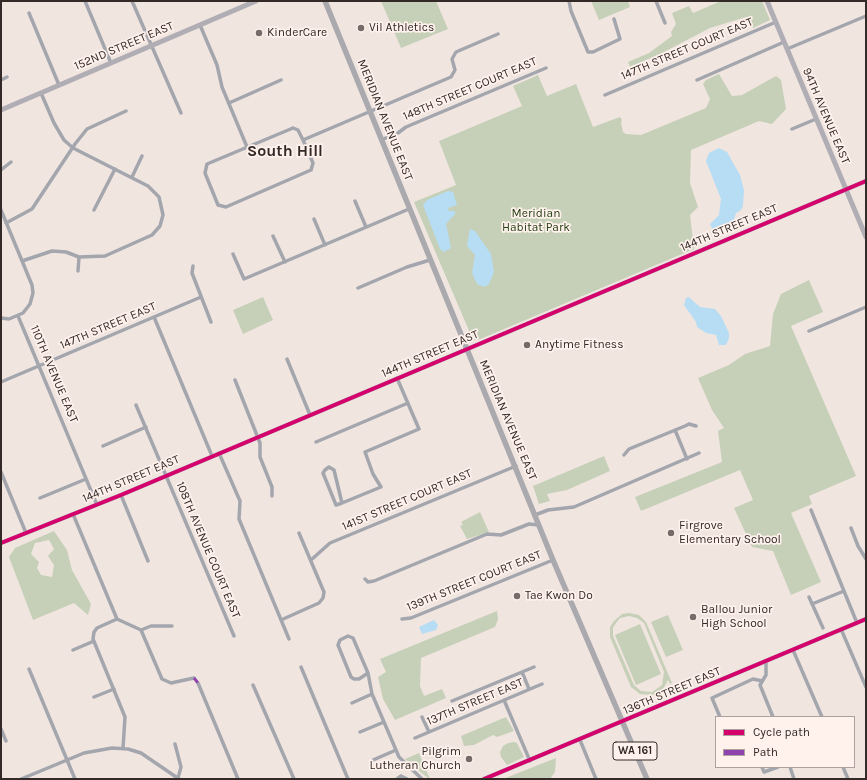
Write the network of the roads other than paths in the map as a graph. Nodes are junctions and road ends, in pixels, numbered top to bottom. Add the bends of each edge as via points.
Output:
1 (85, 1) edge
2 (132, 1) edge
3 (256, 1) edge
4 (325, 1) edge
5 (569, 1) edge
6 (656, 1) edge
7 (767, 1) edge
8 (247, 3) edge
9 (30, 13) dead end
10 (866, 16) edge
11 (614, 19) dead end
12 (776, 22) junction
13 (666, 23) dead end
14 (200, 25) junction
15 (498, 34) dead end
16 (784, 42) junction
17 (150, 46) junction
18 (787, 49) junction
19 (111, 63) junction
20 (546, 68) dead end
21 (7, 77) dead end
22 (1, 80) edge
23 (281, 80) dead end
24 (697, 80) dead end
25 (59, 85) junction
26 (41, 93) junction
27 (606, 95) dead end
28 (229, 103) junction
29 (1, 110) edge
30 (126, 111) dead end
31 (370, 112) junction
32 (181, 113) dead end
33 (816, 119) junction
34 (792, 129) dead end
35 (303, 140) junction
36 (382, 140) junction
37 (247, 147) junction
38 (73, 148) junction
39 (142, 156) dead end
40 (11, 162) dead end
41 (115, 169) junction
42 (1, 170) edge
43 (132, 177) junction
44 (866, 181) edge
45 (845, 189) junction
46 (355, 201) dead end
47 (410, 209) junction
48 (1, 210) edge
49 (94, 210) dead end
50 (314, 219) dead end
51 (6, 222) junction
52 (366, 227) junction
53 (273, 236) dead end
54 (866, 237) edge
55 (325, 245) junction
56 (234, 254) dead end
57 (79, 257) junction
58 (430, 260) junction
59 (22, 261) junction
60 (285, 262) junction
61 (193, 266) dead end
62 (78, 271) dead end
63 (358, 288) dead end
64 (201, 297) junction
65 (866, 307) edge
66 (18, 316) junction
67 (154, 317) junction
68 (1, 318) edge
69 (211, 322) dead end
70 (810, 331) dead end
71 (467, 349) junction
72 (287, 359) dead end
73 (40, 366) junction
74 (397, 378) junction
75 (235, 380) dead end
76 (1, 382) edge
77 (408, 403) junction
78 (136, 405) dead end
79 (310, 415) junction
80 (696, 426) dead end
81 (146, 427) junction
82 (675, 430) junction
83 (258, 437) junction
84 (316, 442) dead end
85 (103, 446) dead end
86 (219, 453) junction
87 (699, 453) dead end
88 (624, 455) dead end
89 (212, 456) junction
90 (687, 459) junction
91 (516, 466) junction
92 (1, 472) edge
93 (166, 476) junction
94 (86, 479) junction
95 (121, 495) junction
96 (272, 496) dead end
97 (40, 498) dead end
98 (342, 503) junction
99 (96, 505) junction
100 (811, 510) dead end
101 (73, 514) junction
102 (536, 516) junction
103 (529, 524) junction
104 (539, 525) junction
105 (851, 528) dead end
106 (26, 533) junction
107 (299, 533) dead end
108 (1, 543) edge
109 (866, 559) edge
110 (311, 560) junction
111 (553, 560) junction
112 (148, 561) dead end
113 (365, 579) dead end
114 (844, 591) junction
115 (809, 597) dead end
116 (812, 604) junction
117 (117, 619) junction
118 (402, 619) dead end
119 (866, 619) edge
120 (281, 620) junction
121 (857, 623) junction
122 (172, 626) dead end
123 (823, 628) dead end
124 (841, 629) junction
125 (141, 630) junction
126 (234, 636) dead end
127 (289, 639) dead end
128 (94, 641) junction
129 (73, 650) dead end
130 (793, 650) junction
131 (766, 661) junction
132 (301, 667) dead end
133 (534, 667) dead end
134 (29, 669) dead end
135 (522, 672) junction
136 (368, 673) junction
137 (194, 678) dead end
138 (762, 681) junction
139 (198, 683) dead end
140 (542, 684) dead end
141 (253, 685) dead end
142 (866, 686) edge
143 (114, 688) junction
144 (529, 689) junction
145 (372, 694) junction
146 (94, 697) dead end
147 (504, 700) junction
148 (452, 701) dead end
149 (352, 702) dead end
150 (720, 716) edge
151 (773, 716) edge
152 (822, 716) edge
153 (422, 717) dead end
154 (384, 722) junction
155 (623, 722) junction
156 (1, 729) edge
157 (360, 732) dead end
158 (429, 732) junction
159 (415, 738) dead end
160 (580, 740) junction
161 (6, 741) dead end
162 (175, 744) dead end
163 (123, 748) junction
164 (396, 750) junction
165 (67, 760) junction
166 (373, 760) dead end
167 (530, 761) junction
168 (762, 768) edge
169 (775, 768) edge
170 (790, 768) edge
171 (843, 768) edge
172 (25, 778) edge
173 (178, 778) edge
174 (21, 779) edge
175 (75, 779) edge
176 (238, 779) edge
177 (294, 779) edge
178 (348, 779) edge
179 (397, 779) edge
180 (407, 779) edge
181 (421, 779) edge
182 (484, 779) edge
183 (596, 779) edge
184 (647, 779) edge
185 (794, 779) edge
186 (848, 779) edge

1 - 19 street
2 - 17 street
3 - 8 main road, 152ND STREET EAST
4 - 31 main road, MERIDIAN AVENUE EAST / WA 161
5 - 11 street via 588,52 620,39
6 - 13 street
7 - 12 main road, 94TH AVENUE EAST
8 - 14 main road, 152ND STREET EAST
9 - 25 street
10 - 18 street
12 - 16 main road, 94TH AVENUE EAST
12 - 27 street, 147TH STREET COURT EAST
14 - 17 main road, 152ND STREET EAST
14 - 28 street via 217,64
15 - 31 street via 456,52 452,59 455,70 451,77
16 - 18 main road, 94TH AVENUE EAST
16 - 24 street
17 - 19 main road, 152ND STREET EAST
17 - 32 street
18 - 33 main road, 94TH AVENUE EAST
19 - 25 main road, 152ND STREET EAST
20 - 36 street, 148TH STREET COURT EAST via 406,127
21 - 22 street
23 - 28 street
25 - 26 main road, 152ND STREET EAST
26 - 29 main road, 152ND STREET EAST
26 - 38 street via 59,134
28 - 37 street
30 - 38 street via 87,129
31 - 35 street
31 - 36 main road, MERIDIAN AVENUE EAST / WA 161
33 - 34 street
33 - 45 main road, 94TH AVENUE EAST
35 - 37 street via 299,131 290,128
35 - 37 street via 312,163 310,171 221,207 217,204 205,167
36 - 47 main road, MERIDIAN AVENUE EAST / WA 161
38 - 41 street
38 - 51 street via 32,209
39 - 43 street
40 - 42 street
41 - 43 street
41 - 49 street
43 - 57 street via 148,186 159,197 163,210 161,225 149,238 105,256
44 - 45 street, 144TH STREET EAST
45 - 54 main road, 94TH AVENUE EAST
45 - 71 street, 144TH STREET EAST
46 - 52 street
47 - 52 street
47 - 58 main road, MERIDIAN AVENUE EAST / WA 161
48 - 51 street, 110TH AVENUE EAST
50 - 55 street
51 - 59 street, 110TH AVENUE EAST
52 - 55 street
53 - 60 street
55 - 60 street
56 - 60 street via 244,279
57 - 59 street via 66,252 52,251
57 - 62 street
58 - 63 street
58 - 71 main road, MERIDIAN AVENUE EAST / WA 161
59 - 66 street, 110TH AVENUE EAST via 33,293 28,307
61 - 64 street via 192,273
64 - 67 street, 147TH STREET EAST
64 - 69 street
65 - 70 street
66 - 68 street
66 - 73 street, 110TH AVENUE EAST
67 - 73 street, 147TH STREET EAST
67 - 89 street
71 - 74 street, 144TH STREET EAST
71 - 91 main road, MERIDIAN AVENUE EAST / WA 161
72 - 79 street
73 - 76 street, 147TH STREET EAST
73 - 94 street, 110TH AVENUE EAST
74 - 77 street
74 - 79 street, 144TH STREET EAST
75 - 83 street
77 - 84 street
77 - 98 street via 419,429 365,452 381,487
78 - 81 street, 108TH AVENUE COURT EAST
79 - 83 street, 144TH STREET EAST
80 - 82 street via 689,424
81 - 85 street
81 - 93 street, 108TH AVENUE COURT EAST
82 - 88 street via 629,449
82 - 90 street
83 - 86 street, 144TH STREET EAST
83 - 96 street via 260,457 272,487
86 - 89 street, 144TH STREET EAST
86 - 120 street via 240,501 239,519
87 - 90 street
89 - 93 street, 144TH STREET EAST
90 - 102 street via 574,506 548,510
91 - 102 main road, MERIDIAN AVENUE EAST / WA 161
91 - 110 street, 141ST STREET COURT EAST via 330,543
92 - 106 street
93 - 95 street, 144TH STREET EAST
93 - 126 street, 108TH AVENUE COURT EAST
94 - 97 street
94 - 99 street, 110TH AVENUE EAST
95 - 99 street, 144TH STREET EAST
95 - 112 street
98 - 98 street via 336,505 323,472 327,468 334,470
99 - 101 street, 144TH STREET EAST
100 - 114 street
101 - 106 street, 144TH STREET EAST
101 - 117 street
102 - 103 street
102 - 104 main road, MERIDIAN AVENUE EAST / WA 161
103 - 104 street
103 - 113 street via 505,534 487,534 374,581 368,582
104 - 111 main road, MERIDIAN AVENUE EAST / WA 161
105 - 109 street
106 - 108 street, 144TH STREET EAST
107 - 110 street
110 - 120 street via 324,592 323,599
111 - 118 street, 139TH STREET COURT EAST via 411,618
111 - 155 main road, MERIDIAN AVENUE EAST / WA 161
114 - 116 street
114 - 121 street
115 - 116 street
116 - 123 street
117 - 125 street
117 - 128 street via 97,628 93,634
119 - 121 street, 136TH STREET EAST
120 - 127 street
121 - 124 street, 136TH STREET EAST
122 - 125 street via 151,626
124 - 130 street, 136TH STREET EAST
124 - 142 street
125 - 137 street via 161,677 166,682
128 - 129 street
128 - 143 street
130 - 131 street, 136TH STREET EAST
130 - 152 street
131 - 138 street via 767,672
131 - 155 street, 136TH STREET EAST
132 - 178 street
133 - 135 street
134 - 165 street
135 - 144 street
135 - 148 street
136 - 136 street via 353,638 348,636 340,640 338,645 351,677 359,679
136 - 145 street
138 - 150 street via 753,679 712,698
138 - 151 street via 760,685
139 - 176 street
140 - 144 street, 137TH STREET EAST
141 - 177 street
143 - 146 street
143 - 163 street via 125,717
144 - 147 street, 137TH STREET EAST
145 - 149 street
145 - 154 street
147 - 158 street, 137TH STREET EAST
147 - 167 street
153 - 158 street
154 - 157 street
154 - 164 street
155 - 160 street, 136TH STREET EAST
155 - 184 main road, MERIDIAN AVENUE EAST / WA 161
156 - 161 street
158 - 159 street, 137TH STREET EAST
160 - 167 street, 136TH STREET EAST
160 - 183 street
162 - 173 street via 181,767
163 - 165 street via 93,750
163 - 173 street via 146,756
164 - 166 street
164 - 181 street via 401,760
165 - 172 street
165 - 175 street
167 - 182 street, 136TH STREET EAST
168 - 169 street via 764,772
170 - 185 street
171 - 186 street
172 - 174 street
179 - 180 street via 401,776

